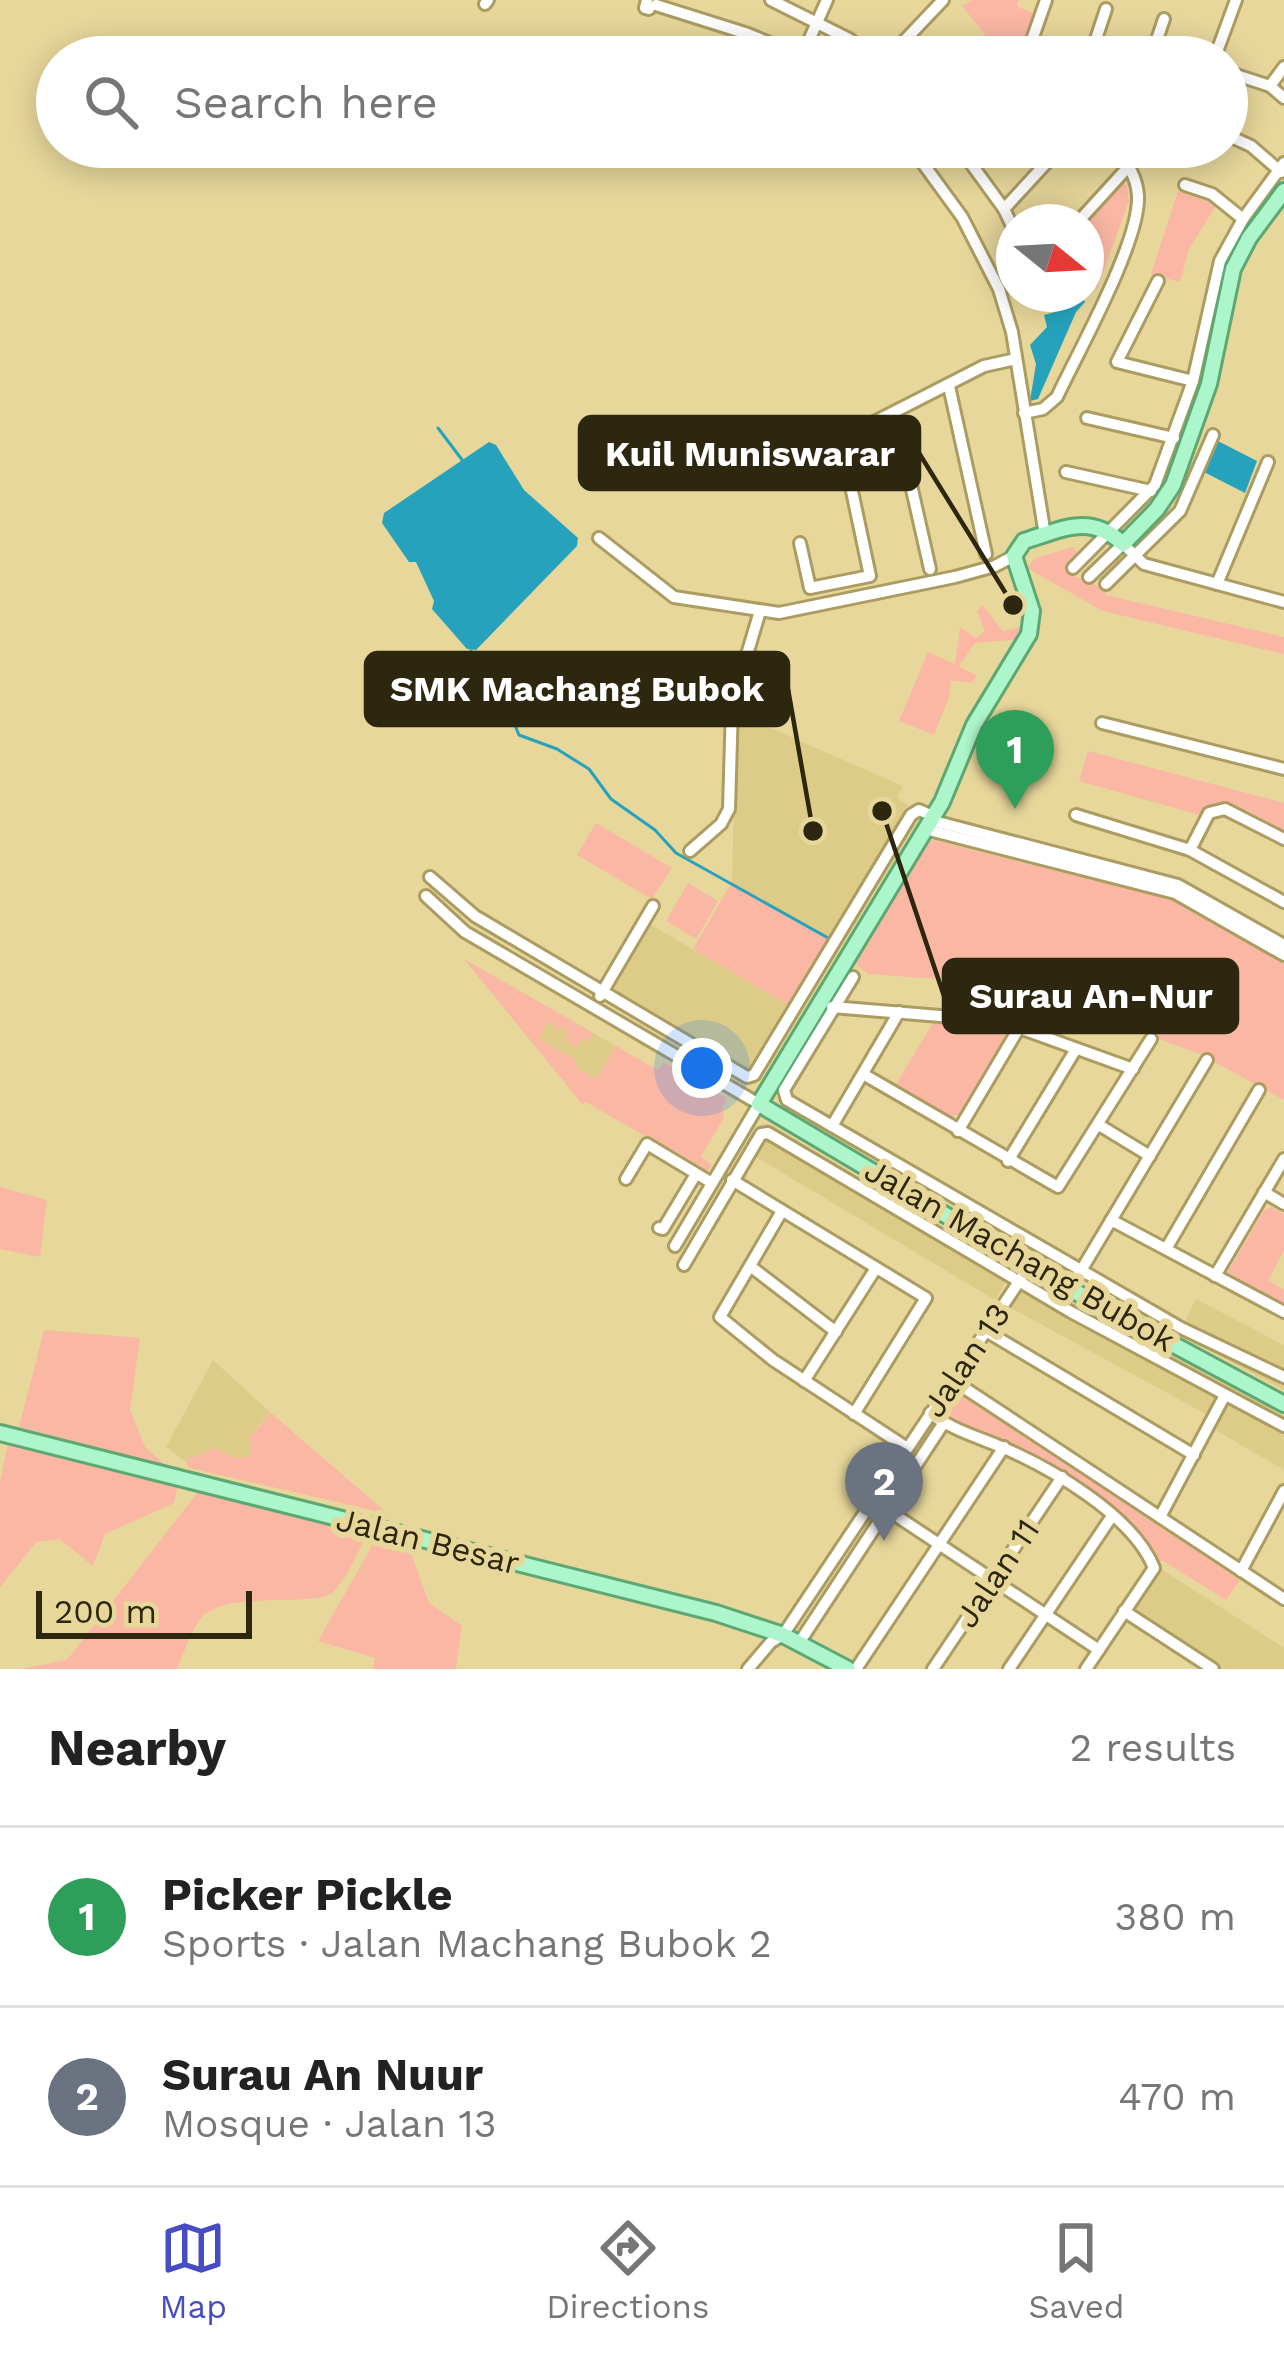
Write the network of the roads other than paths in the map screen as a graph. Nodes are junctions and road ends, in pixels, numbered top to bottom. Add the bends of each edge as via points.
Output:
1 (771, 0) edge
2 (827, 0) edge
3 (944, 0) edge
4 (1236, 0) edge
5 (1045, 1) edge
6 (653, 2) edge
7 (1106, 9) dead end
8 (1212, 15) dead end
9 (1164, 19) dead end
10 (1229, 19) junction
11 (819, 24) junction
12 (753, 36) edge
13 (813, 36) edge
14 (839, 36) edge
15 (909, 36) edge
16 (1033, 36) edge
17 (1097, 36) edge
18 (1158, 36) edge
19 (1223, 36) edge
20 (1284, 67) edge
21 (1248, 79) edge
22 (1270, 86) junction
23 (1284, 98) edge
24 (1248, 145) edge
25 (926, 168) edge
26 (978, 168) edge
27 (1041, 168) edge
28 (1127, 168) edge
29 (1130, 168) edge
30 (1282, 168) edge
31 (1185, 185) dead end
32 (1284, 191) edge
33 (1001, 204) edge
34 (1009, 204) edge
35 (1094, 204) edge
36 (1243, 219) junction
37 (1158, 281) dead end
38 (996, 283) edge
39 (1006, 312) edge
40 (1016, 359) junction
41 (1193, 381) junction
42 (949, 386) junction
43 (1024, 413) junction
44 (895, 414) junction
45 (1087, 418) dead end
46 (1213, 435) dead end
47 (1174, 438) junction
48 (1268, 462) dead end
49 (1066, 472) dead end
50 (1151, 491) junction
51 (1110, 531) junction
52 (1045, 535) junction
53 (599, 538) dead end
54 (800, 544) dead end
55 (1129, 549) junction
56 (986, 554) dead end
57 (1014, 556) junction
58 (1073, 568) dead end
59 (930, 569) dead end
60 (1089, 577) dead end
61 (1106, 584) dead end
62 (1217, 584) junction
63 (1284, 587) edge
64 (1281, 601) edge
65 (760, 610) junction
66 (1102, 723) dead end
67 (1284, 769) edge
68 (1076, 815) dead end
69 (929, 822) junction
70 (984, 838) junction
71 (1284, 839) edge
72 (690, 850) dead end
73 (1190, 850) junction
74 (430, 878) dead end
75 (426, 896) dead end
76 (1284, 902) edge
77 (653, 906) dead end
78 (1284, 945) edge
79 (1284, 955) edge
80 (829, 970) junction
81 (853, 977) dead end
82 (602, 993) junction
83 (817, 1006) junction
84 (836, 1006) junction
85 (592, 1008) junction
86 (899, 1012) junction
87 (1019, 1028) junction
88 (1151, 1039) dead end
89 (1076, 1049) junction
90 (1208, 1060) dead end
91 (1132, 1070) junction
92 (862, 1074) junction
93 (1259, 1090) dead end
94 (759, 1104) junction
95 (1099, 1125) junction
96 (832, 1126) junction
97 (958, 1131) junction
98 (1150, 1156) junction
99 (1284, 1159) edge
100 (1008, 1161) junction
101 (696, 1174) junction
102 (715, 1178) junction
103 (626, 1179) dead end
104 (734, 1181) junction
105 (1264, 1192) junction
106 (1284, 1204) edge
107 (782, 1211) junction
108 (1111, 1220) junction
109 (658, 1228) dead end
110 (675, 1246) dead end
111 (1166, 1249) junction
112 (684, 1265) dead end
113 (750, 1265) junction
114 (1030, 1265) junction
115 (876, 1268) junction
116 (1215, 1276) junction
117 (1076, 1280) junction
118 (1019, 1281) junction
119 (1284, 1312) edge
120 (986, 1331) junction
121 (836, 1332) junction
122 (1284, 1377) edge
123 (804, 1381) junction
124 (963, 1387) dead end
125 (1225, 1395) junction
126 (1284, 1403) edge
127 (930, 1413) junction
128 (854, 1414) junction
129 (944, 1424) junction
130 (1284, 1426) edge
131 (0, 1433) edge
132 (907, 1448) junction
133 (1004, 1448) junction
134 (1193, 1454) junction
135 (1062, 1477) junction
136 (1284, 1491) edge
137 (886, 1509) junction
138 (1112, 1516) junction
139 (1160, 1517) junction
140 (939, 1545) junction
141 (1241, 1570) junction
142 (992, 1582) junction
143 (1284, 1599) edge
144 (1124, 1611) junction
145 (1044, 1616) junction
146 (783, 1634) junction
147 (799, 1643) junction
148 (1099, 1650) junction
149 (748, 1669) edge
150 (852, 1669) edge
151 (933, 1669) edge
152 (1009, 1669) edge
153 (1086, 1669) edge
154 (1213, 1669) edge

1 - 11 street
2 - 11 street
3 - 15 street
4 - 10 street
5 - 16 street
6 - 12 street
7 - 17 street
8 - 10 street
9 - 18 street
10 - 19 street
11 - 13 street
11 - 14 street
20 - 22 street
21 - 22 street
22 - 23 street
24 - 30 street
25 - 38 street
26 - 33 street
27 - 34 street
28 - 35 street
29 - 43 street via 1138,200 1121,261 1057,397
30 - 36 street
31 - 36 street
32 - 55 main road via 1233,269 1209,384 1173,484
36 - 41 street via 1220,261
37 - 41 street via 1117,362
39 - 40 street
40 - 42 street
40 - 43 street
41 - 47 street
42 - 44 street
42 - 56 street
43 - 52 street
44 - 54 street via 841,439 870,576 810,589
44 - 59 street
45 - 47 street
46 - 55 street via 1180,511
47 - 50 street
48 - 62 street
49 - 50 street
50 - 51 street
51 - 52 main road via 1087,524
51 - 55 main road
51 - 58 street
52 - 57 main road via 1020,543
53 - 65 street via 674,597
55 - 60 street
55 - 61 street
55 - 62 street via 1144,563
57 - 65 street via 955,577 779,613
57 - 69 main road via 1032,628
62 - 64 street
63 - 64 street
65 - 72 street via 732,705 729,808
66 - 67 street
68 - 73 street
69 - 70 street
69 - 80 main road
70 - 78 street via 1178,885
70 - 79 street via 1175,893
71 - 73 street via 1225,808 1209,813
73 - 76 street
74 - 82 street via 475,916
75 - 85 street via 465,932
77 - 82 street
80 - 82 street via 747,1077
80 - 83 main road
81 - 84 street
82 - 85 street
83 - 84 street
83 - 94 main road
84 - 86 street
84 - 96 street, Jalan Machang Bubok via 784,1094
85 - 94 street
86 - 87 street
86 - 92 street
87 - 89 street
87 - 97 street
88 - 91 street
89 - 91 street
89 - 100 street
90 - 98 street
91 - 95 street
92 - 96 street
92 - 97 street
93 - 111 street
94 - 102 street
94 - 114 main road, Jalan Machang Bubok
95 - 98 street
95 - 100 street via 1058,1187
96 - 117 street, Jalan Machang Bubok
97 - 100 street
98 - 108 street
99 - 105 street
101 - 102 street
101 - 103 street via 647,1144
101 - 109 street
102 - 104 street
102 - 110 street
104 - 107 street
104 - 112 street
104 - 118 street via 768,1133
105 - 106 street
105 - 116 street
107 - 113 street
107 - 115 street
108 - 111 street
108 - 117 street
111 - 116 street
113 - 121 street
113 - 123 street via 720,1317
114 - 117 main road, Jalan Machang Bubok
114 - 118 street, Jalan 13
115 - 121 street
115 - 128 street via 926,1298
116 - 119 street
117 - 122 street
117 - 126 main road, Jalan Machang Bubok
118 - 120 street, Jalan 13
118 - 125 street
120 - 127 street, Jalan 13
120 - 134 street
121 - 123 street
123 - 128 street
124 - 139 street
125 - 130 street
125 - 134 street
127 - 129 street
127 - 132 street, Jalan 13
128 - 132 street
129 - 133 street
129 - 137 street
131 - 146 main road, Jalan Besar
132 - 146 street, Jalan 13
133 - 135 street
133 - 140 street
134 - 139 street
135 - 138 street
135 - 142 street, Jalan 11
136 - 141 street
137 - 140 street
137 - 147 street
138 - 144 street via 1154,1568
138 - 145 street
139 - 141 street
140 - 142 street
140 - 150 street
141 - 143 street
142 - 145 street
142 - 151 street, Jalan 11
144 - 148 street
144 - 154 street
145 - 148 street
145 - 152 street
146 - 147 main road, Jalan Besar
146 - 149 street, Jalan 13
147 - 150 main road, Jalan Besar
148 - 153 street

